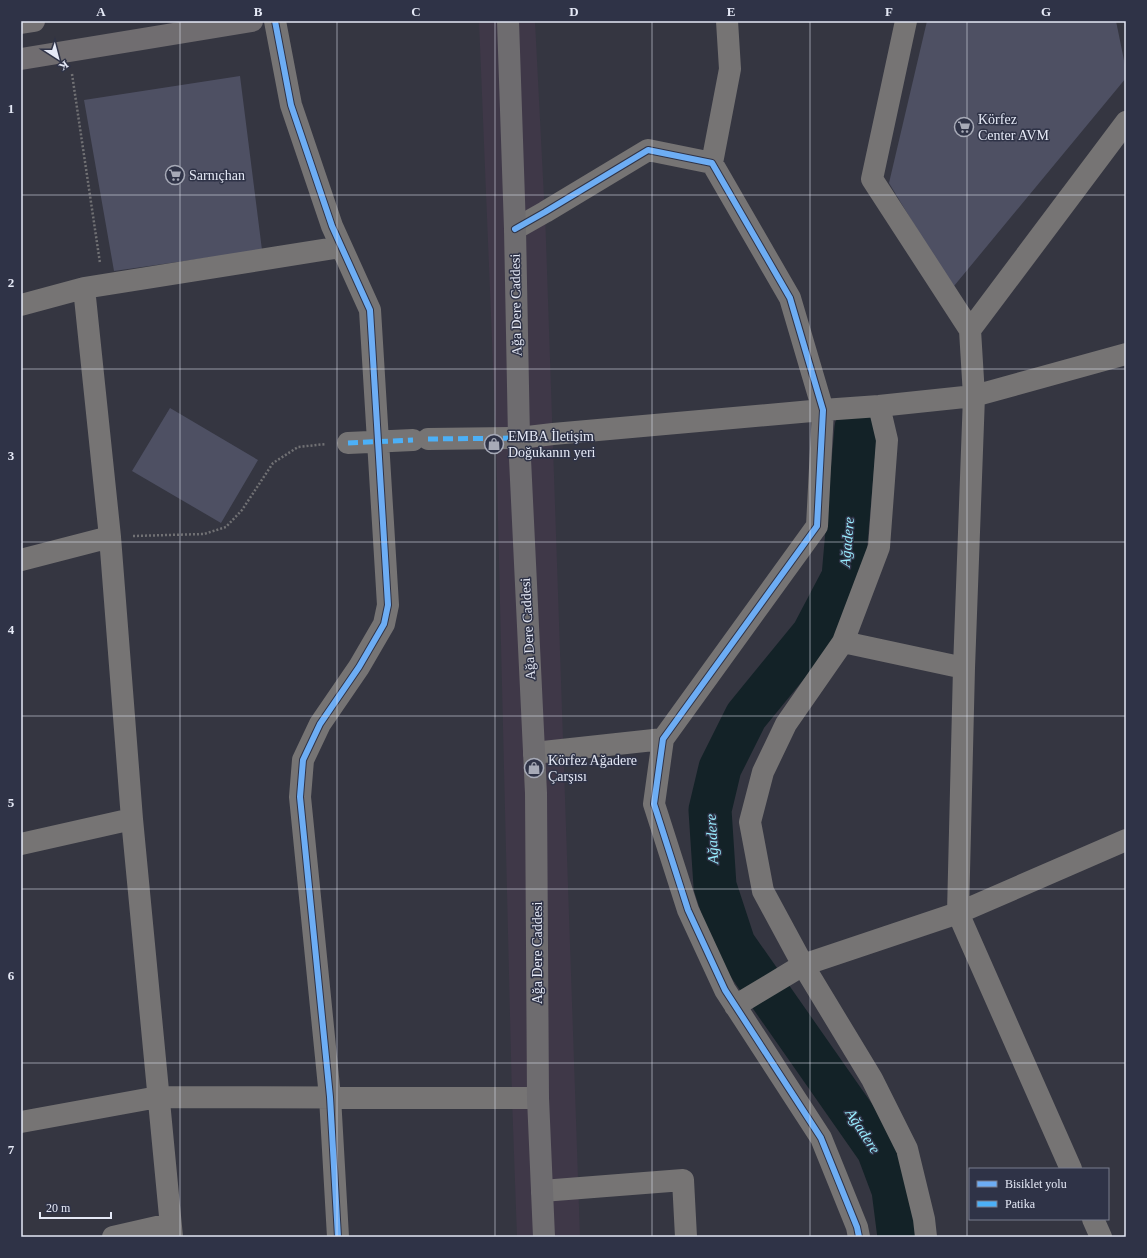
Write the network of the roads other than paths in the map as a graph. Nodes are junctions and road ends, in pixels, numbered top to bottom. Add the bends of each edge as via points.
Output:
1 (34, 21) edge
2 (275, 21) edge
3 (508, 21) edge
4 (727, 21) edge
5 (906, 21) edge
6 (242, 22) edge
7 (21, 23) edge
8 (21, 59) edge
9 (1126, 122) edge
10 (712, 163) junction
11 (515, 229) junction
12 (341, 247) junction
13 (94, 287) junction
14 (21, 305) edge
15 (970, 330) junction
16 (1126, 354) edge
17 (974, 396) junction
18 (879, 406) junction
19 (823, 410) junction
20 (519, 438) junction
21 (348, 443) dead end
22 (110, 537) junction
23 (21, 560) edge
24 (843, 642) junction
25 (964, 668) junction
26 (662, 739) junction
27 (534, 753) junction
28 (132, 819) junction
29 (1126, 840) edge
30 (21, 844) edge
31 (958, 913) junction
32 (802, 966) junction
33 (736, 1005) junction
34 (158, 1096) junction
35 (330, 1097) junction
36 (538, 1098) junction
37 (21, 1122) edge
38 (1071, 1168) edge
39 (542, 1191) junction
40 (1093, 1220) edge
41 (171, 1230) edge
42 (113, 1237) edge
43 (338, 1237) edge
44 (544, 1237) edge
45 (686, 1237) edge
46 (858, 1237) edge
47 (926, 1237) edge
48 (1101, 1237) edge

1 - 7 highway
2 - 12 street via 291,105
3 - 11 main road, Ağa Dere Caddesi
4 - 10 street via 730,69
5 - 15 street via 872,180
6 - 8 main road
9 - 15 street
10 - 11 street via 648,150
10 - 19 street via 790,298
11 - 20 main road, Ağa Dere Caddesi
12 - 13 street
12 - 35 street via 370,310 388,605 384,624 359,667 320,724 302,760 300,797
13 - 14 street
13 - 22 street
15 - 17 street
16 - 17 street
17 - 18 street
17 - 25 street
18 - 19 street
18 - 24 street via 887,440 879,547
19 - 20 street
19 - 26 street via 817,526
20 - 21 street
20 - 27 main road, Ağa Dere Caddesi
22 - 23 street
22 - 28 street
24 - 25 street
24 - 32 street via 786,724 763,772 750,822 763,891
25 - 31 street
26 - 27 street
26 - 33 street via 654,804 688,910 725,990
27 - 36 main road, Ağa Dere Caddesi
28 - 30 street
28 - 34 street
29 - 31 street
31 - 32 street
31 - 38 street
32 - 33 street
32 - 47 street via 872,1079 906,1149 924,1219
33 - 46 street via 821,1138 857,1227
34 - 35 street
34 - 37 street
34 - 41 street
35 - 36 street
35 - 43 street
36 - 39 main road, Ağa Dere Caddesi
39 - 44 main road, Ağa Dere Caddesi
39 - 45 street via 683,1180
40 - 48 street
41 - 42 street

